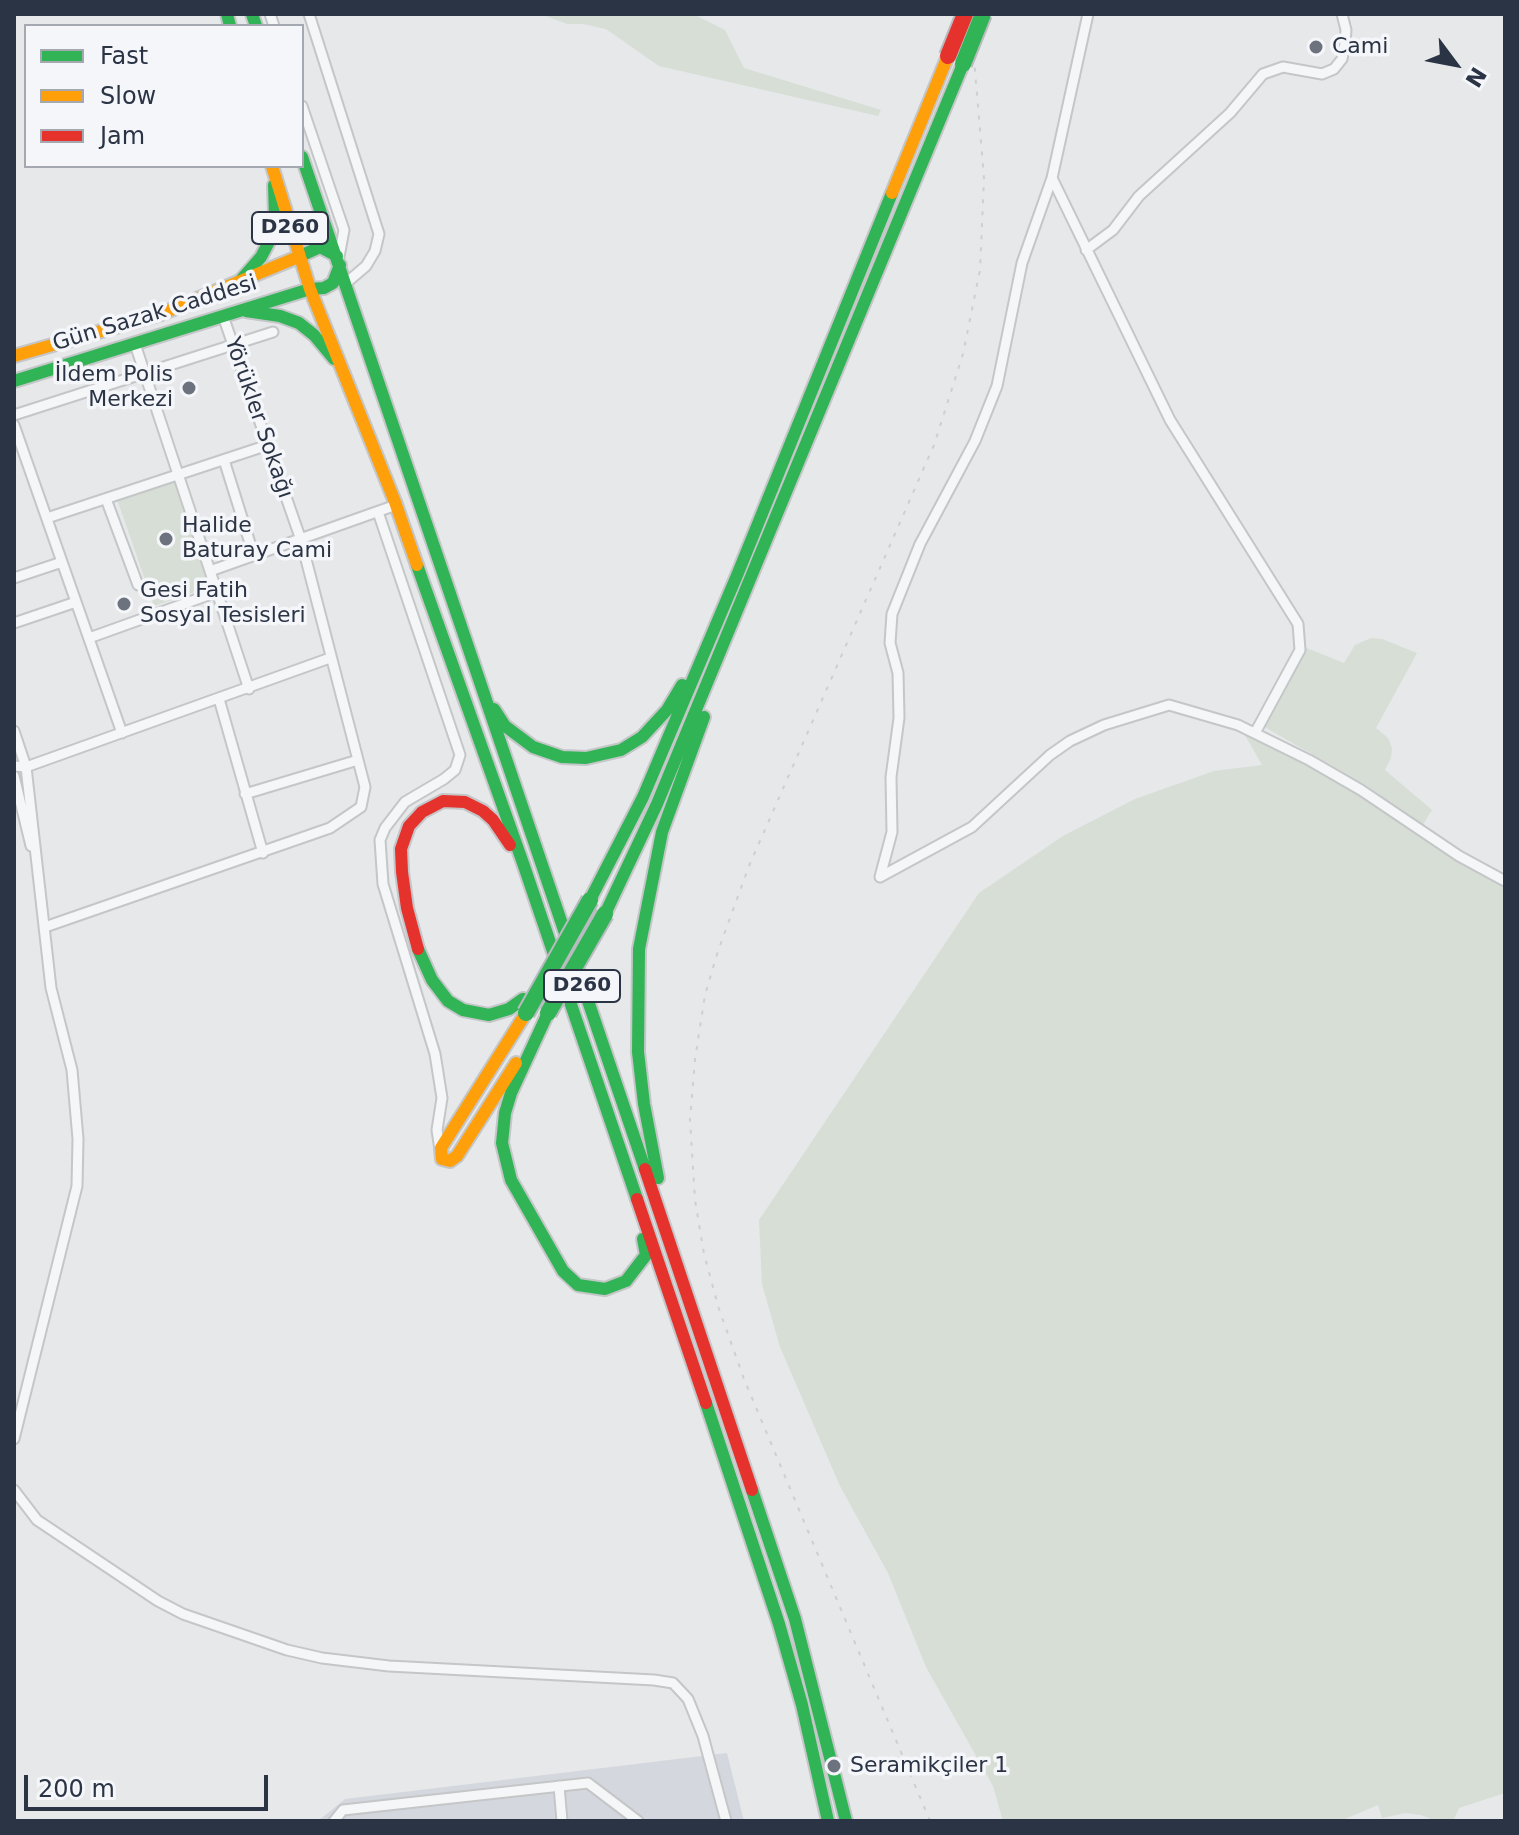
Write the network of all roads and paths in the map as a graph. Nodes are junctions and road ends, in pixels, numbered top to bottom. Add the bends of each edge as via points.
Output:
1 (309, 14) edge
2 (965, 14) edge
3 (983, 14) edge
4 (1088, 14) edge
5 (1342, 14) edge
6 (955, 60) junction
7 (304, 112) edge
8 (304, 163) edge
9 (272, 168) edge
10 (1052, 178) junction
11 (1086, 250) junction
12 (298, 257) junction
13 (338, 260) junction
14 (346, 283) junction
15 (237, 285) junction
16 (310, 289) junction
17 (243, 311) junction
18 (223, 316) junction
19 (273, 332) dead end
20 (135, 344) junction
21 (233, 345) junction
22 (14, 356) edge
23 (343, 371) junction
24 (144, 373) junction
25 (14, 381) edge
26 (14, 415) edge
27 (14, 425) edge
28 (268, 445) junction
29 (224, 460) junction
30 (178, 475) junction
31 (106, 499) junction
32 (396, 505) junction
33 (378, 512) junction
34 (47, 518) junction
35 (301, 540) junction
36 (254, 556) junction
37 (62, 562) junction
38 (210, 571) junction
39 (745, 574) junction
40 (14, 578) edge
41 (138, 585) dead end
42 (217, 592) junction
43 (76, 602) junction
44 (14, 623) edge
45 (89, 638) junction
46 (330, 658) junction
47 (480, 688) junction
48 (249, 689) junction
49 (219, 699) junction
50 (14, 731) edge
51 (122, 733) junction
52 (1255, 733) junction
53 (358, 760) junction
54 (14, 766) edge
55 (26, 767) junction
56 (15, 780) edge
57 (245, 794) junction
58 (263, 853) junction
59 (524, 866) junction
60 (1505, 881) edge
61 (42, 898) junction
62 (45, 927) junction
63 (525, 1006) junction
64 (548, 1013) junction
65 (440, 1151) junction
66 (633, 1188) junction
67 (673, 1250) junction
68 (14, 1439) edge
69 (14, 1490) edge
70 (559, 1786) junction
71 (343, 1810) junction
72 (334, 1821) edge
73 (344, 1821) edge
74 (562, 1821) edge
75 (638, 1821) edge
76 (726, 1821) edge
77 (828, 1821) edge
78 (846, 1821) edge

1 - 14 street via 379,234 366,266
2 - 6 main road, bridge
3 - 6 main road, bridge
4 - 10 street
5 - 11 street via 1345,43 1334,69 1322,74 1283,67 1263,74 1230,113 1139,196 1113,230
6 - 39 main road
7 - 13 street via 344,230
8 - 13 main road, D260
9 - 12 main road, D260
9 - 15 main road via 272,236
10 - 11 street
10 - 52 street via 1022,263 991,405 920,544 892,614 899,718 891,777 892,832 880,877 972,827 1050,755 1093,730 1169,705
11 - 52 street via 1170,420 1298,624 1300,650
12 - 13 main road via 320,247
12 - 15 main road, Gün Sazak Caddesi
12 - 16 main road, D260
13 - 14 main road, D260
13 - 16 main road via 333,283
14 - 47 main road, D260
15 - 22 main road, Gün Sazak Caddesi via 161,314
16 - 17 main road, Gün Sazak Caddesi
16 - 23 main road, D260
17 - 18 main road, Gün Sazak Caddesi
17 - 23 main road via 299,323
18 - 20 main road, Gün Sazak Caddesi
18 - 21 street, Yörükler Sokağı
19 - 21 street
20 - 24 street
20 - 25 main road, Gün Sazak Caddesi
21 - 24 street
21 - 28 street, Yörükler Sokağı
23 - 32 main road, D260
24 - 26 street
24 - 30 street
27 - 34 street
28 - 29 street
28 - 35 street, Yörükler Sokağı
29 - 30 street
29 - 36 street
30 - 31 street
30 - 38 street
31 - 34 street
31 - 41 street
32 - 33 street
32 - 59 main road, D260
33 - 35 street
33 - 65 street via 460,755 455,770 405,802 380,840 383,884 435,1054 442,1098
34 - 37 street
35 - 36 street
35 - 46 street, Yörükler Sokağı
36 - 38 street
37 - 40 street
37 - 43 street
38 - 42 street
39 - 47 main road via 667,710 648,732 621,750 578,759 541,751 505,726
39 - 63 main road, bridge via 643,797 590,900
39 - 64 main road, bridge via 657,804 605,914
39 - 67 main road via 662,832 640,939 641,1078
42 - 45 street
42 - 48 street
43 - 44 street
43 - 45 street
45 - 51 street
46 - 48 street
46 - 53 street, Yörükler Sokağı
47 - 67 main road, D260
48 - 49 street
49 - 51 street
49 - 57 street
50 - 55 street
51 - 55 street
52 - 60 street via 1335,775
53 - 57 street
53 - 58 street, Yörükler Sokağı via 365,787 361,807 330,828
54 - 55 street
55 - 56 street
55 - 61 street
56 - 61 street
57 - 58 street
58 - 62 street
59 - 63 main road via 489,815 458,801 422,812 409,826 401,849 411,925 440,992 457,1007 484,1015
59 - 66 main road, D260
61 - 62 street
62 - 68 street via 51,988 72,1070 77,1186
63 - 65 main road
64 - 65 main road via 457,1156 445,1160
64 - 66 main road via 511,1093 502,1143 511,1180 575,1283 610,1288 640,1268 646,1255
66 - 77 main road, D260 via 779,1624
67 - 78 main road, D260 via 795,1619
69 - 76 street via 37,1520 158,1601 287,1650 389,1666 673,1683 688,1699 703,1736
70 - 71 street
70 - 74 street
70 - 75 street via 588,1783
71 - 72 street
71 - 73 street

